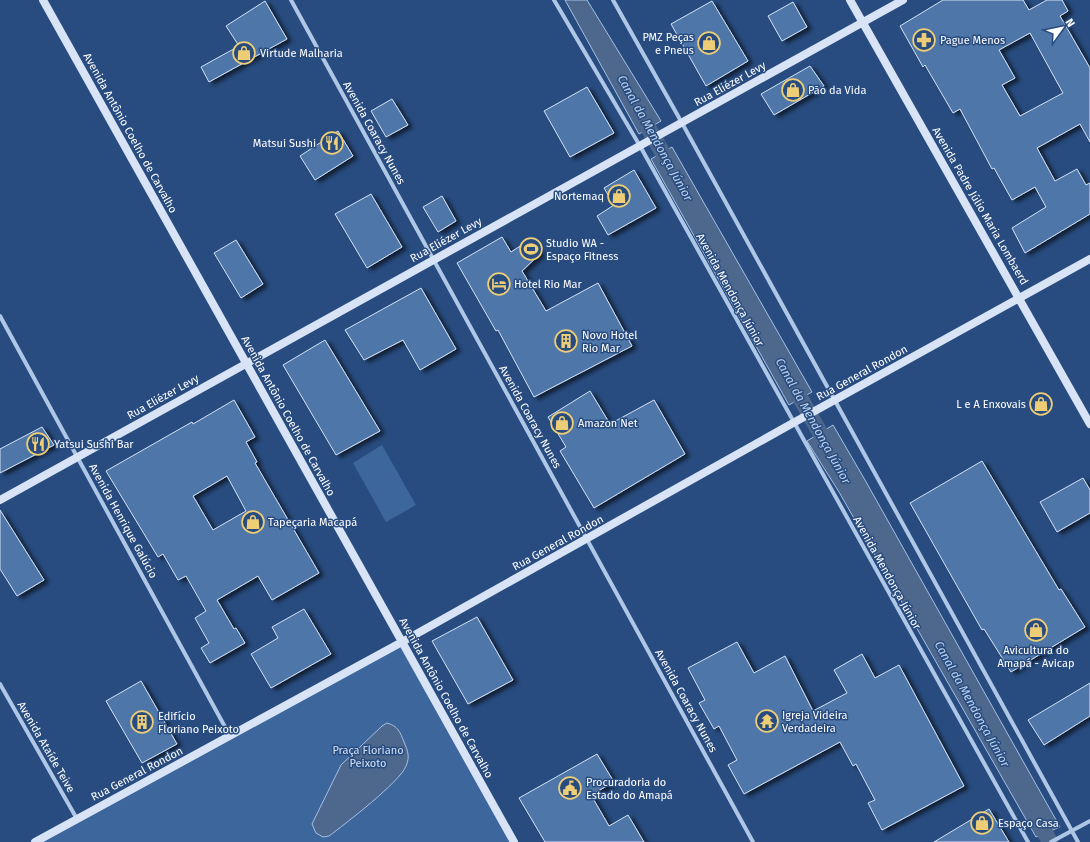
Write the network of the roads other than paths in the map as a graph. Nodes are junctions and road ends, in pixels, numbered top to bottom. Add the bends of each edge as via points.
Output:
1 (43, 0) edge
2 (291, 0) edge
3 (554, 0) edge
4 (613, 0) edge
5 (850, 0) edge
6 (903, 0) edge
7 (863, 23) junction
8 (682, 123) junction
9 (643, 145) junction
10 (1090, 259) edge
11 (433, 260) junction
12 (1019, 298) junction
13 (0, 316) edge
14 (246, 364) junction
15 (834, 400) junction
16 (796, 421) junction
17 (1090, 424) edge
18 (78, 456) junction
19 (0, 500) edge
20 (587, 540) junction
21 (402, 642) junction
22 (0, 684) edge
23 (230, 736) junction
24 (77, 819) junction
25 (1090, 821) edge
26 (1072, 831) junction
27 (35, 842) edge
28 (514, 842) edge
29 (753, 842) edge
30 (1028, 842) edge
31 (1051, 842) edge
32 (1078, 842) edge

1 - 14 street, Avenida Antônio Coelho de Carvalho
2 - 11 street, Avenida Coaracy Nunes
3 - 9 street, Avenida Mendonça Júnior
4 - 8 street
5 - 7 street, Avenida Padre Júlio Maria Lombaerd
6 - 7 street, Rua Eliézer Levy
7 - 8 street, Rua Eliézer Levy
7 - 12 street, Avenida Padre Júlio Maria Lombaerd
8 - 9 street, Rua Eliézer Levy
8 - 15 street
9 - 11 street, Rua Eliézer Levy
9 - 16 street, Avenida Mendonça Júnior
10 - 12 street, Rua General Rondon
11 - 14 street, Rua Eliézer Levy
11 - 20 street, Avenida Coaracy Nunes
12 - 15 street, Rua General Rondon
12 - 17 street, Avenida Padre Júlio Maria Lombaerd
13 - 18 street, Avenida Henrique Galúcio
14 - 18 street, Rua Eliézer Levy
14 - 21 street, Avenida Antônio Coelho de Carvalho
15 - 16 street, Rua General Rondon
15 - 26 street
16 - 20 street, Rua General Rondon
16 - 30 street, Avenida Mendonça Júnior
18 - 19 street, Rua Eliézer Levy
18 - 23 street, Avenida Henrique Galúcio
20 - 21 street, Rua General Rondon
20 - 29 street, Avenida Coaracy Nunes
21 - 23 street, Rua General Rondon
21 - 28 street, Avenida Antônio Coelho de Carvalho
22 - 24 street, Avenida Ataíde Teive
23 - 24 street, Rua General Rondon
24 - 27 street, Rua General Rondon
25 - 26 street
26 - 31 street
26 - 32 street

